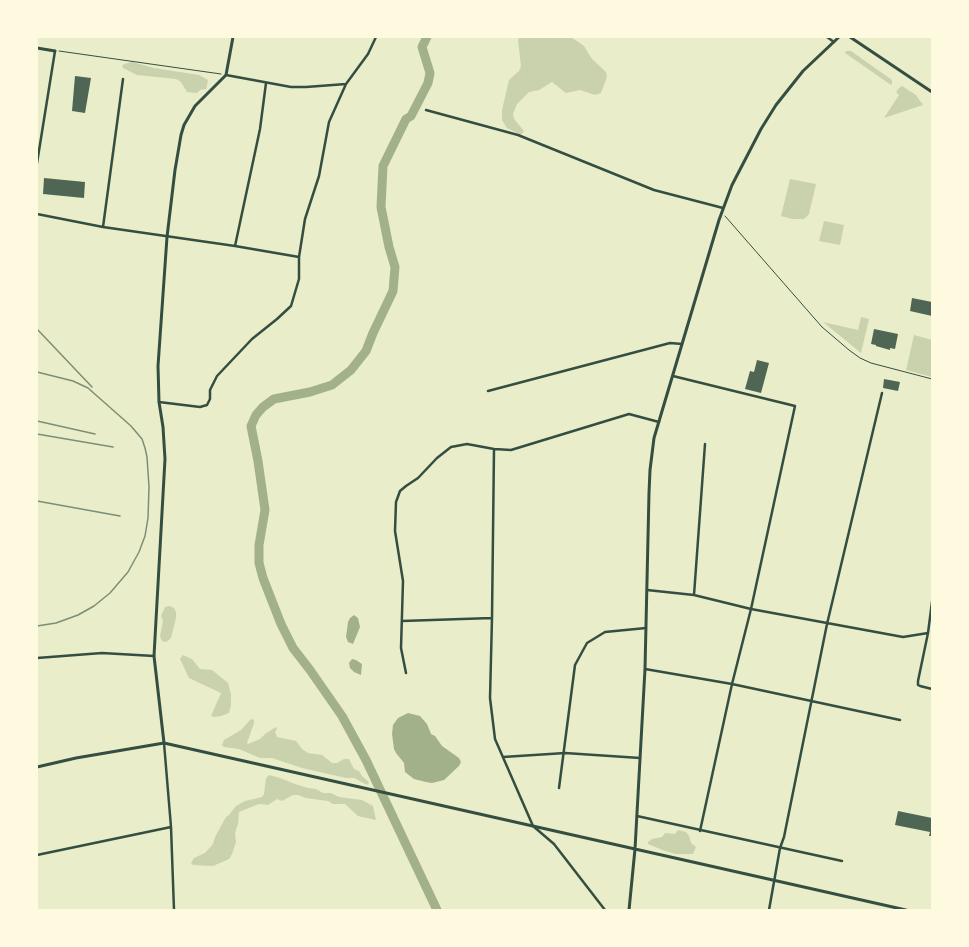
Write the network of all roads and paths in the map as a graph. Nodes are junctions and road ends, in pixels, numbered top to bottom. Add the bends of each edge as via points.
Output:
1 (233, 37) edge
2 (376, 37) edge
3 (827, 37) edge
4 (839, 37) edge
5 (850, 37) edge
6 (834, 42) junction
7 (37, 48) edge
8 (55, 51) junction
9 (226, 74) junction
10 (123, 79) dead end
11 (266, 83) junction
12 (346, 84) junction
13 (932, 92) edge
14 (426, 110) dead end
15 (37, 163) edge
16 (723, 208) junction
17 (721, 212) junction
18 (37, 214) edge
19 (103, 227) junction
20 (167, 237) junction
21 (235, 246) junction
22 (299, 257) junction
23 (682, 344) junction
24 (673, 376) junction
25 (932, 378) edge
26 (488, 391) dead end
27 (882, 393) dead end
28 (159, 402) junction
29 (659, 422) junction
30 (705, 444) dead end
31 (494, 449) junction
32 (647, 590) junction
33 (694, 595) junction
34 (932, 602) edge
35 (751, 609) junction
36 (492, 618) junction
37 (402, 621) junction
38 (827, 624) junction
39 (646, 628) junction
40 (928, 633) junction
41 (154, 656) junction
42 (37, 658) edge
43 (645, 669) junction
44 (406, 673) dead end
45 (732, 684) junction
46 (932, 689) edge
47 (812, 701) junction
48 (900, 720) dead end
49 (164, 743) junction
50 (565, 753) junction
51 (503, 757) junction
52 (640, 758) junction
53 (37, 767) edge
54 (559, 788) dead end
55 (637, 816) junction
56 (533, 826) junction
57 (171, 827) junction
58 (700, 831) junction
59 (780, 848) junction
60 (635, 849) junction
61 (37, 855) edge
62 (842, 861) dead end
63 (775, 881) junction
64 (174, 910) edge
65 (605, 910) edge
66 (629, 910) edge
67 (769, 910) edge
68 (906, 910) edge

1 - 9 street
2 - 12 street via 368,54
3 - 6 street
4 - 6 street
5 - 13 street
6 - 16 street via 803,71 776,105 761,129
7 - 8 street
8 - 9 path
8 - 15 street
9 - 11 street
9 - 20 street via 195,106 184,125 175,170
10 - 19 street
11 - 12 street via 291,87
11 - 21 street via 260,129
12 - 22 street via 329,122 319,176 305,219
14 - 16 street via 518,135 654,190
16 - 17 street
17 - 23 street
17 - 25 path via 822,327 849,350 870,363
18 - 19 street
19 - 20 street
20 - 21 street
20 - 28 street via 158,366
21 - 22 street
22 - 28 street via 299,279 291,306 252,339 216,376 207,405 200,407
23 - 24 street
23 - 26 street via 670,343
24 - 29 street
24 - 35 street via 795,406
27 - 38 street
28 - 41 street via 165,459
29 - 31 street via 629,414 511,450
29 - 32 street via 650,470
30 - 33 street
31 - 36 street
31 - 37 street via 467,444 451,448 400,491 396,502 395,531 403,580
32 - 33 street
32 - 39 street
33 - 35 street
34 - 40 street
35 - 38 street
35 - 45 street
36 - 37 street
36 - 51 street via 490,698 495,739
37 - 44 street via 402,648
38 - 40 street via 903,637
38 - 47 street
39 - 43 street
39 - 50 street via 605,632 587,644 575,665
40 - 46 street via 918,685
41 - 42 street via 102,653
41 - 49 street
43 - 45 street
43 - 52 street
45 - 47 street
45 - 58 street
47 - 48 street
47 - 59 street
49 - 53 street
49 - 56 street
49 - 57 street
50 - 51 street
50 - 52 street
50 - 54 street
51 - 56 street
52 - 55 street
55 - 58 street
55 - 60 street
56 - 60 street
56 - 65 street via 554,844
57 - 61 street
57 - 64 street
58 - 59 street
59 - 62 street
59 - 63 street
60 - 63 street
60 - 66 street
63 - 67 street
63 - 68 street

